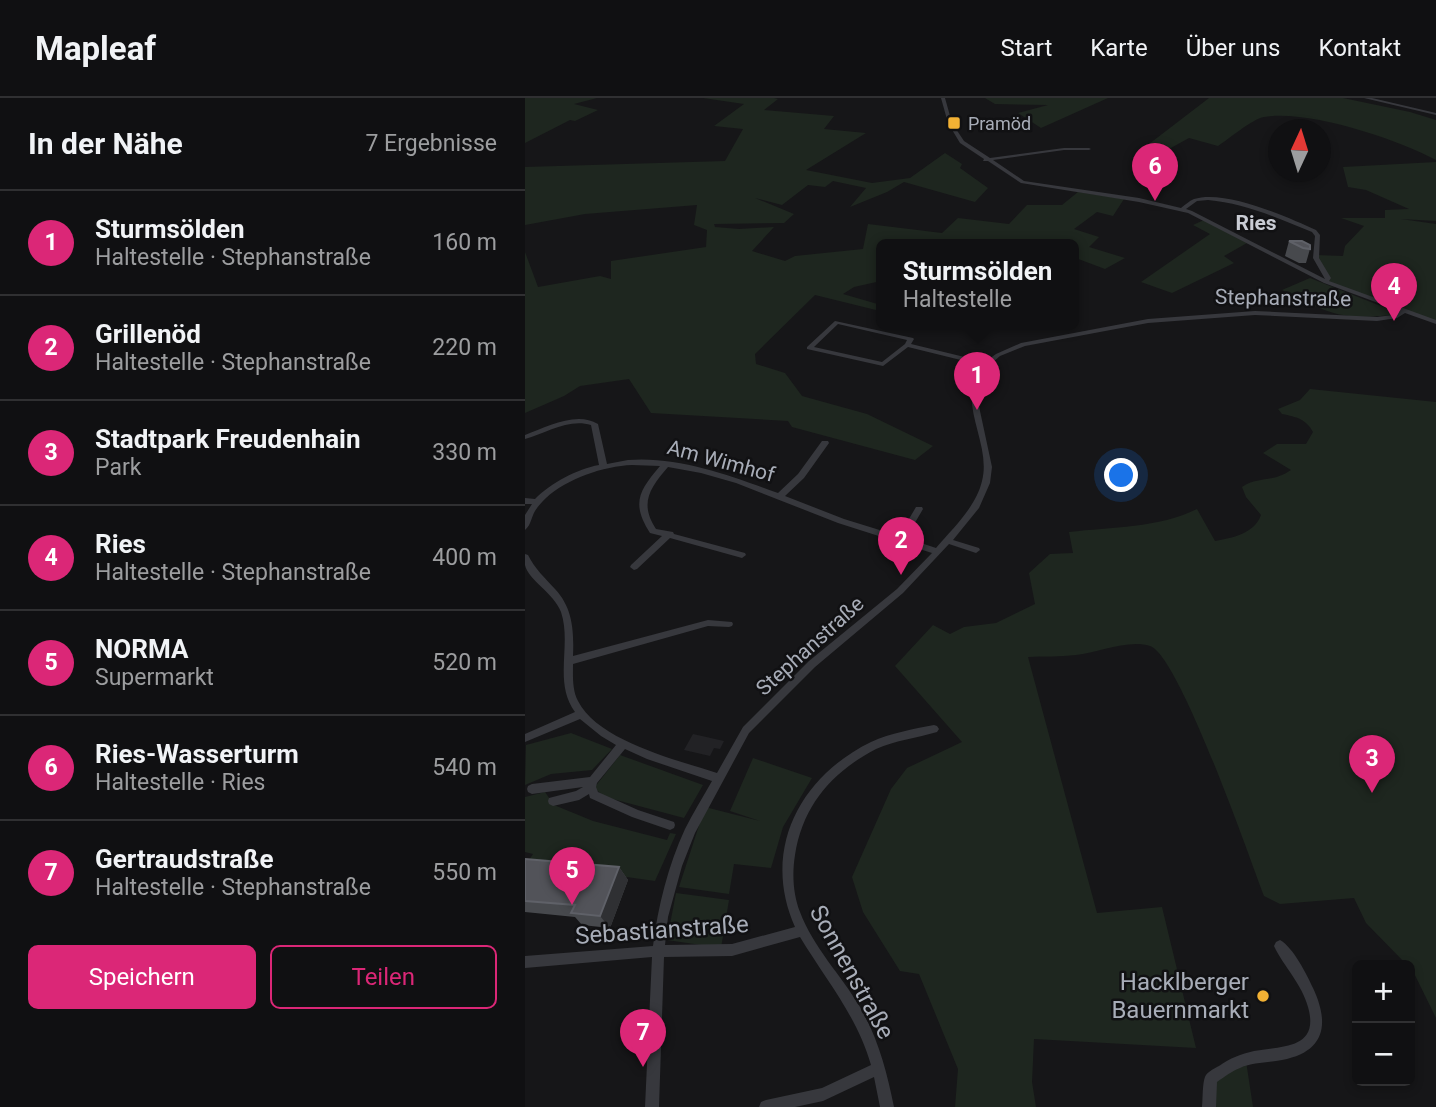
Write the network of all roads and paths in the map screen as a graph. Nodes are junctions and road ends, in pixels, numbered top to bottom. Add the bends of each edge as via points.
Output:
1 (943, 98) edge
2 (1366, 98) edge
3 (1436, 114) edge
4 (1090, 149) dead end
5 (985, 160) junction
6 (1182, 209) junction
7 (1326, 282) junction
8 (1403, 312) junction
9 (1436, 322) edge
10 (891, 330) edge
11 (888, 333) junction
12 (907, 345) junction
13 (986, 364) junction
14 (525, 437) edge
15 (825, 443) dead end
16 (665, 465) junction
17 (603, 466) junction
18 (780, 496) junction
19 (525, 501) edge
20 (537, 502) junction
21 (919, 509) dead end
22 (525, 527) edge
23 (670, 534) junction
24 (902, 538) junction
25 (948, 541) junction
26 (976, 550) dead end
27 (938, 552) junction
28 (743, 555) dead end
29 (525, 557) edge
30 (634, 567) dead end
31 (729, 624) dead end
32 (569, 661) junction
33 (579, 715) junction
34 (934, 729) dead end
35 (525, 738) edge
36 (624, 743) junction
37 (717, 778) junction
38 (592, 784) junction
39 (532, 789) dead end
40 (553, 801) dead end
41 (670, 825) dead end
42 (801, 931) junction
43 (1280, 946) dead end
44 (658, 951) junction
45 (525, 962) edge
46 (879, 1068) junction
47 (652, 1107) edge
48 (766, 1107) edge
49 (887, 1107) edge
50 (1209, 1107) edge

1 - 5 street via 962,142
2 - 3 street
4 - 5 street
5 - 6 street via 1031,185
6 - 7 street
6 - 7 street via 1197,200 1215,200 1270,212 1314,231 1318,236 1316,258
7 - 8 street
8 - 9 street
8 - 13 street, Stephanstraße via 1388,319 1255,313 1136,323 1023,344
10 - 11 street
11 - 12 street via 911,339
11 - 12 street via 837,322 809,348 883,364
12 - 13 street
13 - 25 street, Stephanstraße via 975,380 974,397 987,454 986,483 976,506
14 - 17 street via 577,421 592,422
15 - 18 street, Am Wimhof via 801,477
16 - 17 street, Am Wimhof
16 - 18 street, Am Wimhof
16 - 23 street via 645,494 641,509 653,531
17 - 20 street, Am Wimhof via 570,478
18 - 24 street, Am Wimhof
19 - 20 street
20 - 22 street, Am Wimhof
21 - 24 street
23 - 28 street
23 - 30 street
24 - 27 street, Am Wimhof
25 - 26 street
25 - 27 street, Stephanstraße
27 - 37 street, Stephanstraße via 746,730
29 - 32 street via 528,567 561,603
31 - 32 street via 708,623
32 - 33 street via 568,684
33 - 35 street
33 - 36 street
34 - 42 street, Sonnenstraße via 898,734 867,749 812,793 797,822 788,857 788,896
36 - 37 street
36 - 38 street
37 - 44 street, Stephanstraße via 676,866
38 - 39 street
38 - 40 street via 579,796
38 - 41 street via 594,795 606,802
42 - 44 street, Sebastianstraße via 732,950
42 - 46 street, Sonnenstraße via 855,1011
43 - 50 street via 1308,986 1315,1010 1315,1035 1307,1045 1242,1060 1210,1079
44 - 45 street, Sebastianstraße
44 - 47 street, Stephanstraße
46 - 48 street via 823,1094
46 - 49 street, Sonnenstraße

